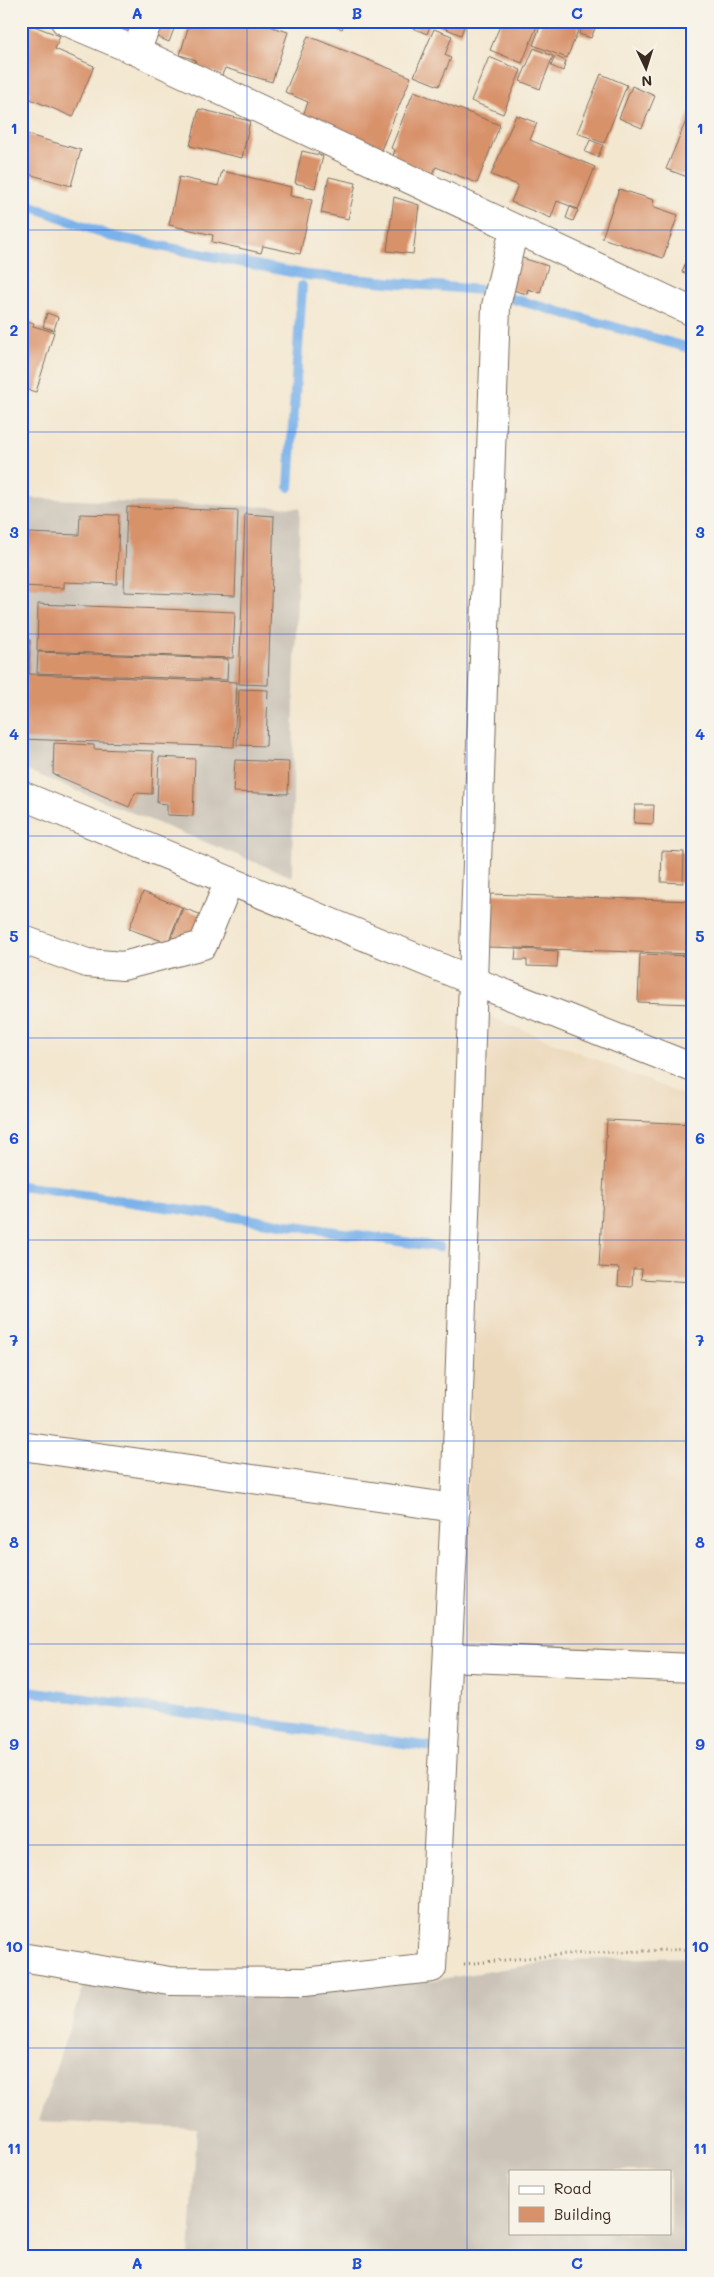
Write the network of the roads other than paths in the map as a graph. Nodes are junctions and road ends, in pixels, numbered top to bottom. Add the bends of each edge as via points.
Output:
1 (65, 21) edge
2 (148, 21) edge
3 (136, 51) junction
4 (514, 228) junction
5 (693, 312) edge
6 (21, 796) edge
7 (228, 881) junction
8 (21, 939) edge
9 (473, 981) junction
10 (693, 1068) edge
11 (21, 1446) edge
12 (455, 1508) junction
13 (449, 1658) junction
14 (693, 1668) edge
15 (21, 1957) edge

1 - 3 street
2 - 3 street
3 - 4 street
4 - 5 street
4 - 9 street via 498,296
6 - 7 street
7 - 8 street via 204,945 123,966 87,963
7 - 9 street
9 - 10 street
9 - 12 street
11 - 12 street
12 - 13 street
13 - 14 street
13 - 15 street via 432,1968 305,1982 170,1981

